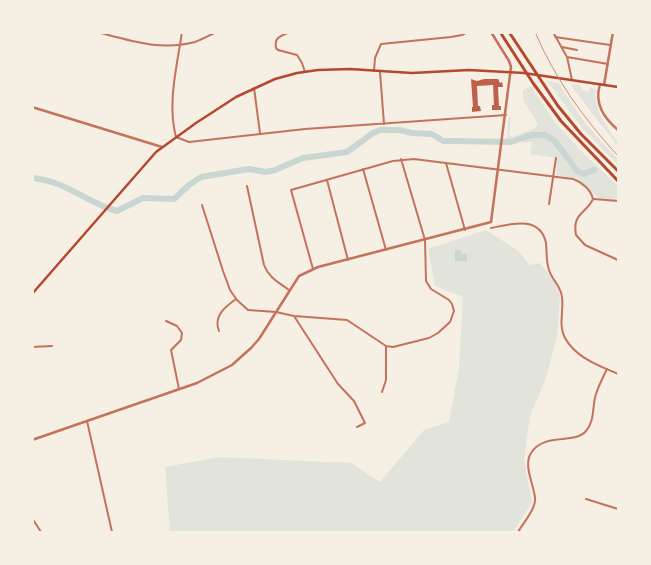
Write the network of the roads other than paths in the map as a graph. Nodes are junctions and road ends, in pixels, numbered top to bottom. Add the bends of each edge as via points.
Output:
1 (97, 32) edge
2 (182, 32) edge
3 (217, 32) edge
4 (290, 32) edge
5 (468, 32) edge
6 (491, 32) edge
7 (500, 32) edge
8 (552, 32) edge
9 (509, 33) edge
10 (613, 33) edge
11 (618, 34) edge
12 (555, 37) junction
13 (180, 45) junction
14 (611, 45) junction
15 (562, 47) junction
16 (577, 50) dead end
17 (567, 57) junction
18 (608, 64) junction
19 (374, 71) junction
20 (304, 72) junction
21 (380, 72) junction
22 (511, 72) junction
23 (572, 80) junction
24 (602, 84) junction
25 (618, 87) edge
26 (254, 88) junction
27 (32, 107) edge
28 (506, 115) junction
29 (384, 124) junction
30 (618, 130) edge
31 (260, 133) junction
32 (176, 137) junction
33 (162, 146) junction
34 (556, 158) dead end
35 (401, 159) junction
36 (446, 163) junction
37 (363, 169) junction
38 (499, 170) junction
39 (618, 171) edge
40 (553, 176) junction
41 (327, 179) junction
42 (618, 181) edge
43 (247, 186) dead end
44 (593, 199) junction
45 (618, 201) edge
46 (549, 204) dead end
47 (202, 205) dead end
48 (491, 228) dead end
49 (465, 230) junction
50 (425, 240) junction
51 (386, 250) junction
52 (348, 260) junction
53 (618, 260) edge
54 (313, 269) junction
55 (289, 290) junction
56 (32, 294) edge
57 (236, 299) junction
58 (276, 312) junction
59 (294, 316) junction
60 (166, 321) dead end
61 (219, 331) dead end
62 (52, 346) dead end
63 (386, 346) junction
64 (32, 347) edge
65 (607, 369) junction
66 (618, 374) edge
67 (179, 389) junction
68 (382, 392) dead end
69 (87, 421) junction
70 (357, 427) dead end
71 (32, 440) edge
72 (586, 499) dead end
73 (618, 509) edge
74 (32, 518) edge
75 (41, 532) edge
76 (112, 532) edge
77 (518, 532) edge

1 - 13 street via 151,46
2 - 13 street
3 - 13 street
4 - 20 street via 275,40 276,48 297,55
5 - 19 street via 462,36 381,44
6 - 22 street via 509,60
7 - 42 highway via 568,130
8 - 12 street
9 - 39 highway via 546,91 581,134
10 - 11 street
10 - 14 street
12 - 14 street
12 - 15 street
13 - 32 street via 173,98
14 - 18 street
15 - 16 street
15 - 17 street
17 - 18 street
17 - 23 street
18 - 24 street
19 - 20 main road
19 - 21 main road
20 - 26 main road
21 - 22 main road
21 - 29 street
22 - 23 main road
22 - 28 street
23 - 24 main road
24 - 25 main road
24 - 30 street via 598,93 599,106 606,119
26 - 31 street
26 - 32 main road
27 - 33 street
28 - 29 street
28 - 38 street
29 - 31 street
31 - 32 street via 188,142
32 - 33 main road
33 - 56 main road
34 - 40 street
35 - 36 street
35 - 37 street
35 - 50 street
36 - 38 street
36 - 49 street
37 - 41 street
37 - 51 street
38 - 40 street
38 - 49 street via 491,222
40 - 44 street via 579,181
40 - 46 street
41 - 52 street
41 - 54 street via 290,192
43 - 55 street via 267,273
44 - 45 street
44 - 53 street via 579,215 576,235 585,245
47 - 57 street via 222,271
48 - 65 street via 524,222 540,231 546,241 549,270 560,287 564,337 577,352
49 - 50 street
50 - 51 street
50 - 63 street via 426,281 449,300 454,308 453,317 444,329 429,338
51 - 52 street
52 - 54 street
54 - 55 street via 299,276
55 - 58 street
57 - 58 street via 248,310
57 - 61 street via 219,313
58 - 59 street
58 - 67 street via 255,344 232,365
59 - 63 street via 351,322
59 - 70 street via 338,384 354,401 364,423
60 - 67 street via 177,326 182,333 181,340 171,350
62 - 64 street
63 - 68 street via 386,380
65 - 66 street
65 - 77 street via 586,431 579,436 544,442 530,453 528,462 535,501
67 - 69 street
69 - 71 street
69 - 76 street
72 - 73 street
74 - 75 street

